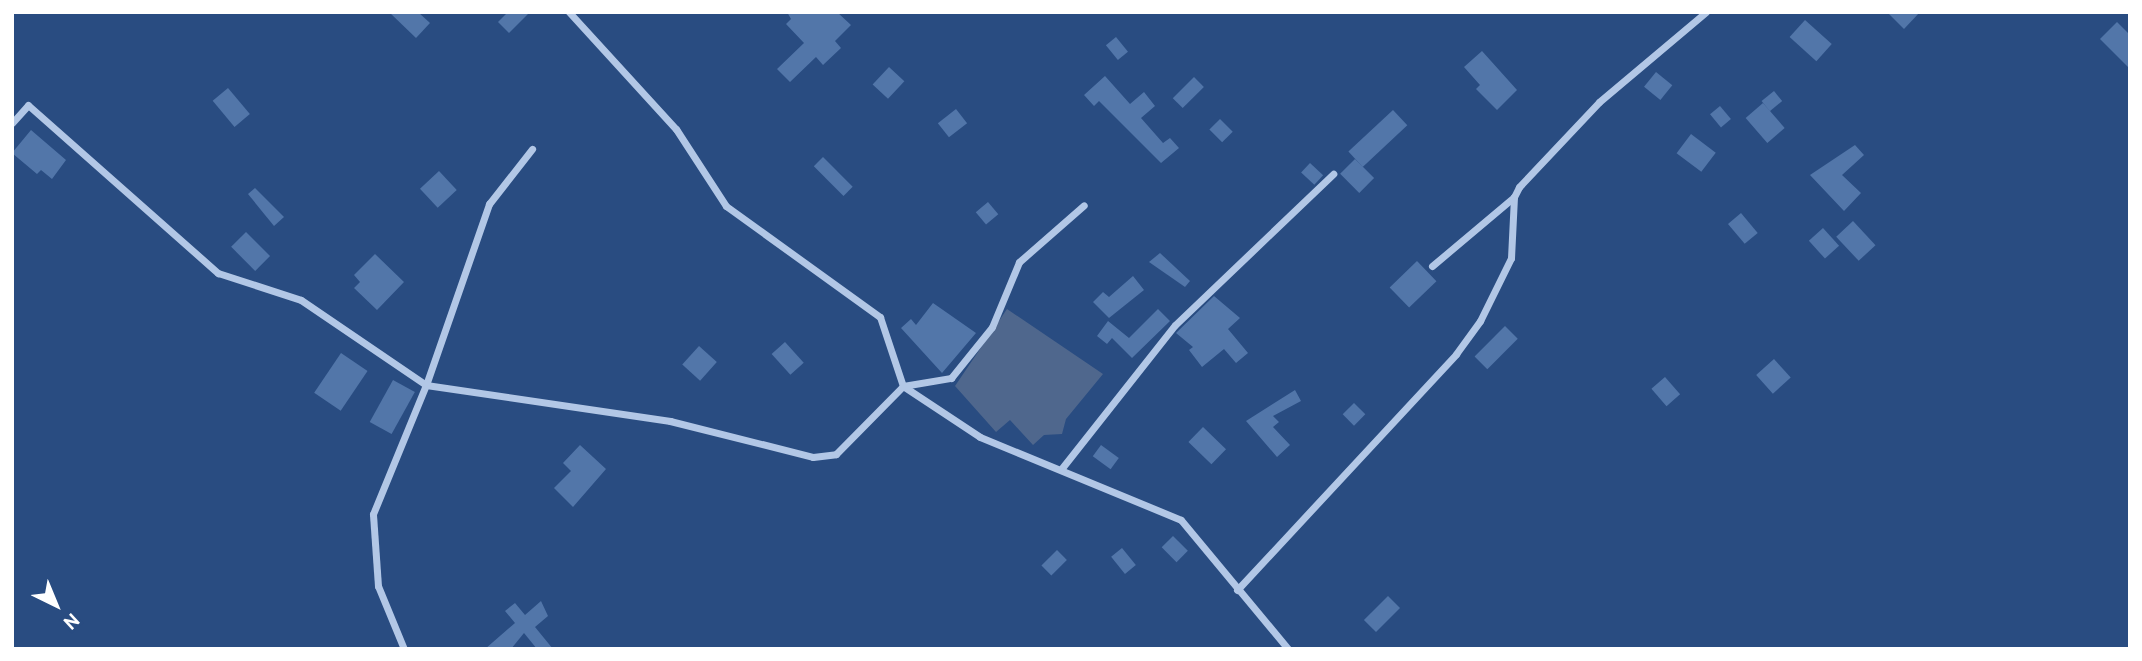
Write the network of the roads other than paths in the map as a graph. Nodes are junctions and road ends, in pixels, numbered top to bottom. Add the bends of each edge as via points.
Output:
1 (569, 12) edge
2 (1706, 12) edge
3 (12, 123) edge
4 (532, 149) dead end
5 (1333, 174) dead end
6 (1514, 197) junction
7 (1084, 205) dead end
8 (1432, 266) dead end
9 (426, 385) junction
10 (903, 387) junction
11 (1062, 468) junction
12 (1237, 590) junction
13 (404, 649) edge
14 (1288, 649) edge

1 - 10 street via 676,129 726,206 880,317
2 - 6 street via 1600,102
3 - 9 street via 28,105 218,273 301,300
4 - 9 street via 489,204
5 - 11 street via 1175,325
6 - 8 street
6 - 12 street via 1511,258 1480,321 1456,354
7 - 10 street via 1019,262 992,327 951,378
9 - 10 street via 670,421 813,457 836,454
9 - 13 street via 373,514 379,586
10 - 11 street via 980,437
11 - 12 street via 1181,520
12 - 14 street

